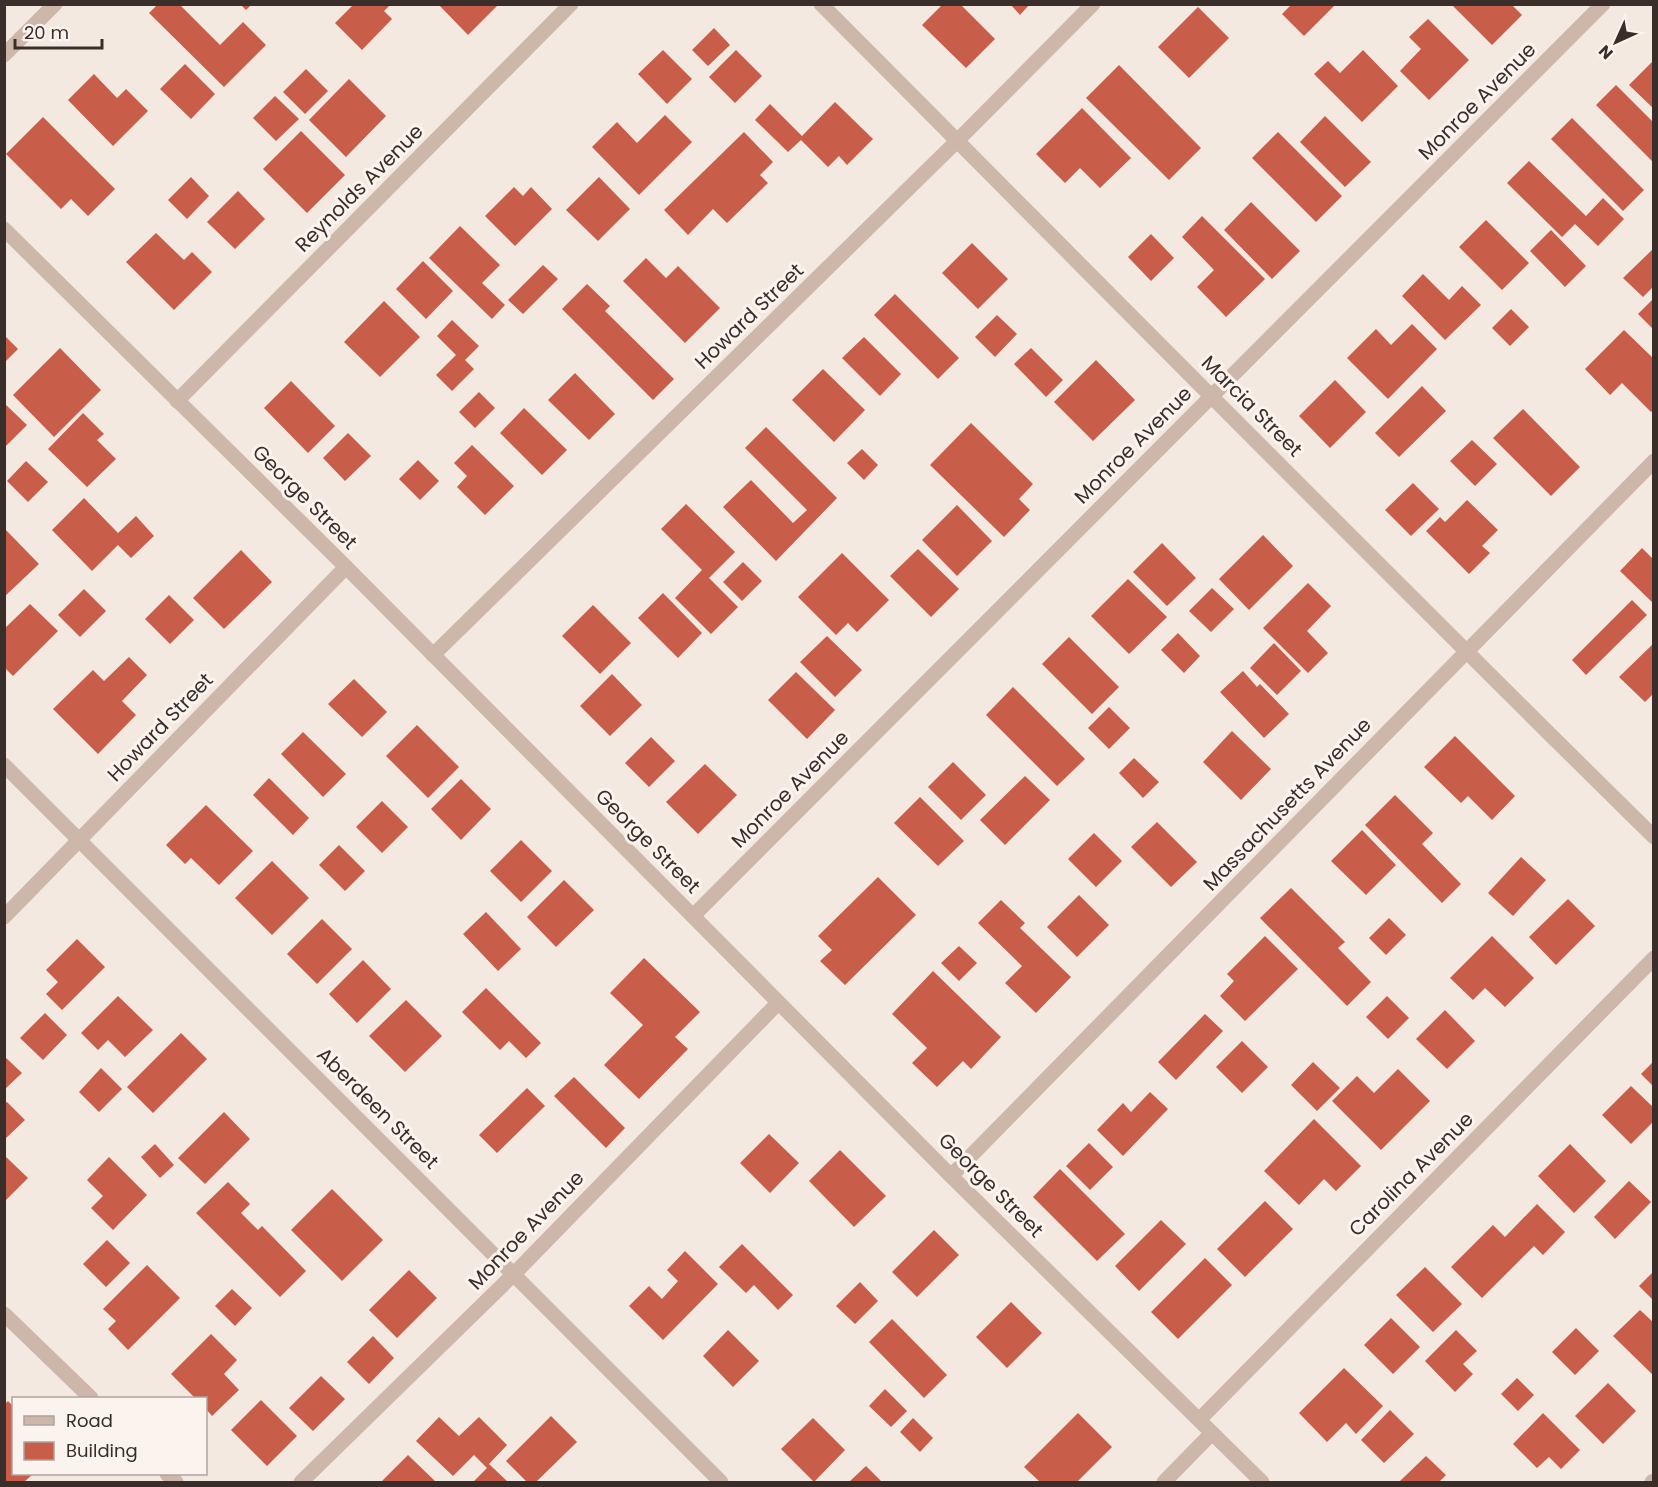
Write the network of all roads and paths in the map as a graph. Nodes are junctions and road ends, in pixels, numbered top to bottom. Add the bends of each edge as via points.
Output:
1 (55, 4) edge
2 (571, 4) edge
3 (821, 4) edge
4 (1093, 4) edge
5 (1603, 4) edge
6 (4, 55) edge
7 (956, 142) junction
8 (4, 229) edge
9 (1212, 395) junction
10 (177, 401) junction
11 (1653, 461) edge
12 (346, 567) junction
13 (1465, 653) junction
14 (433, 655) junction
15 (4, 765) edge
16 (1653, 837) edge
17 (80, 840) junction
18 (693, 916) junction
19 (4, 917) edge
20 (1653, 958) edge
21 (778, 1003) junction
22 (951, 1176) junction
23 (514, 1274) junction
24 (4, 1314) edge
25 (90, 1397) edge
26 (1199, 1420) junction
27 (1212, 1433) junction
28 (301, 1482) edge
29 (721, 1482) edge
30 (1164, 1482) edge
31 (1262, 1482) edge

1 - 6 street
2 - 10 street, Reynolds Avenue
3 - 7 street, Marcia Street
4 - 7 street, Howard Street
5 - 9 street, Monroe Avenue
7 - 9 street, Marcia Street
7 - 14 street, Howard Street
8 - 10 street, George Street
9 - 13 street, Marcia Street
9 - 18 street, Monroe Avenue
10 - 12 street, George Street
11 - 13 street, Massachusetts Avenue
12 - 14 street, George Street
12 - 17 street, Howard Street
13 - 16 street, Marcia Street
13 - 22 street, Massachusetts Avenue
14 - 18 street, George Street
15 - 17 street, Aberdeen Street
17 - 19 street, Howard Street
17 - 23 street, Aberdeen Street
18 - 21 street, George Street
20 - 26 street, Carolina Avenue
21 - 22 street, George Street
21 - 23 street, Monroe Avenue
22 - 26 street, George Street
23 - 28 street, Monroe Avenue
23 - 29 street, Aberdeen Street
24 - 25 street
26 - 27 street, George Street
27 - 30 street
27 - 31 street, George Street

